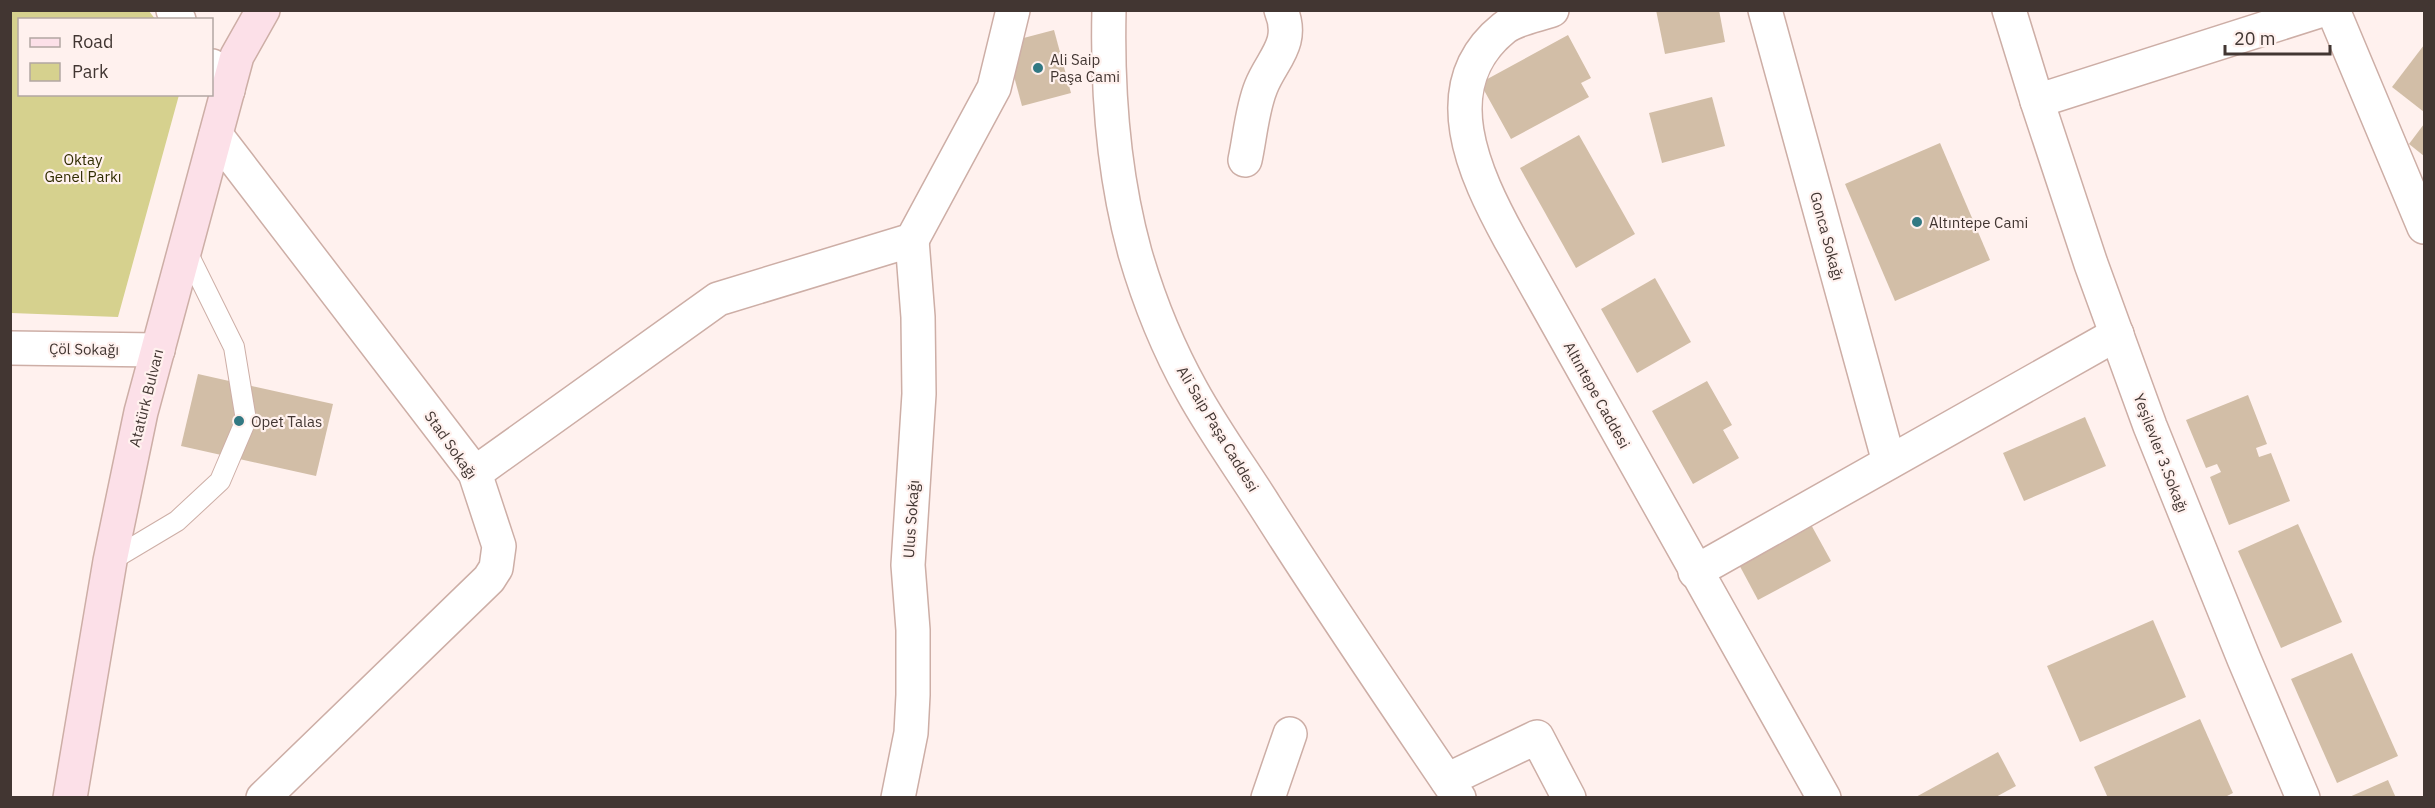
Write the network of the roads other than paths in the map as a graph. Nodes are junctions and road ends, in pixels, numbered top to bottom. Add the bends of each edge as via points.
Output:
1 (263, 10) edge
2 (1013, 10) edge
3 (1108, 10) edge
4 (1281, 10) edge
5 (1552, 10) edge
6 (1765, 10) edge
7 (2009, 10) edge
8 (2322, 10) edge
9 (2333, 10) edge
10 (220, 78) edge
11 (2037, 101) junction
12 (216, 135) junction
13 (1245, 160) dead end
14 (2424, 227) edge
15 (912, 240) junction
16 (185, 248) junction
17 (2117, 334) junction
18 (10, 348) edge
19 (158, 350) junction
20 (1889, 462) junction
21 (475, 473) junction
22 (110, 561) junction
23 (1695, 572) junction
24 (1290, 734) dead end
25 (1453, 789) edge
26 (70, 798) edge
27 (263, 798) edge
28 (898, 798) edge
29 (1268, 798) edge
30 (1569, 798) edge
31 (1824, 798) edge
32 (2303, 798) edge

1 - 10 main road, Atatürk Bulvarı
2 - 15 street via 994,88
3 - 25 street, Ali Saip Paşa Caddesi via 1110,109 1118,177 1136,253 1170,347 1193,392 1341,627
4 - 13 street via 1285,44 1261,88
5 - 23 street, Altıntepe Caddesi via 1506,26 1480,57 1466,94 1466,138 1489,201
6 - 20 street, Gonca Sokağı
7 - 11 street, Yeşilevler 3.Sokağı
8 - 11 street
9 - 14 street
10 - 12 main road, Atatürk Bulvarı
11 - 17 street, Yeşilevler 3.Sokağı
12 - 16 main road, Atatürk Bulvarı
12 - 21 street, Stad Sokağı
15 - 21 street via 718,299
15 - 28 street, Ulus Sokağı via 919,394 908,565 913,695 911,733
16 - 19 main road, Atatürk Bulvarı
16 - 22 lane via 234,347 246,420 220,481 177,521
17 - 20 street
17 - 32 street, Yeşilevler 3.Sokağı via 2200,554
18 - 19 street, Çöl Sokağı
19 - 22 main road, Atatürk Bulvarı
20 - 23 street
21 - 27 street, Stad Sokağı via 499,546 496,567 489,579
22 - 26 main road, Atatürk Bulvarı
23 - 31 street, Altıntepe Caddesi
24 - 29 street
25 - 30 street via 1537,737

